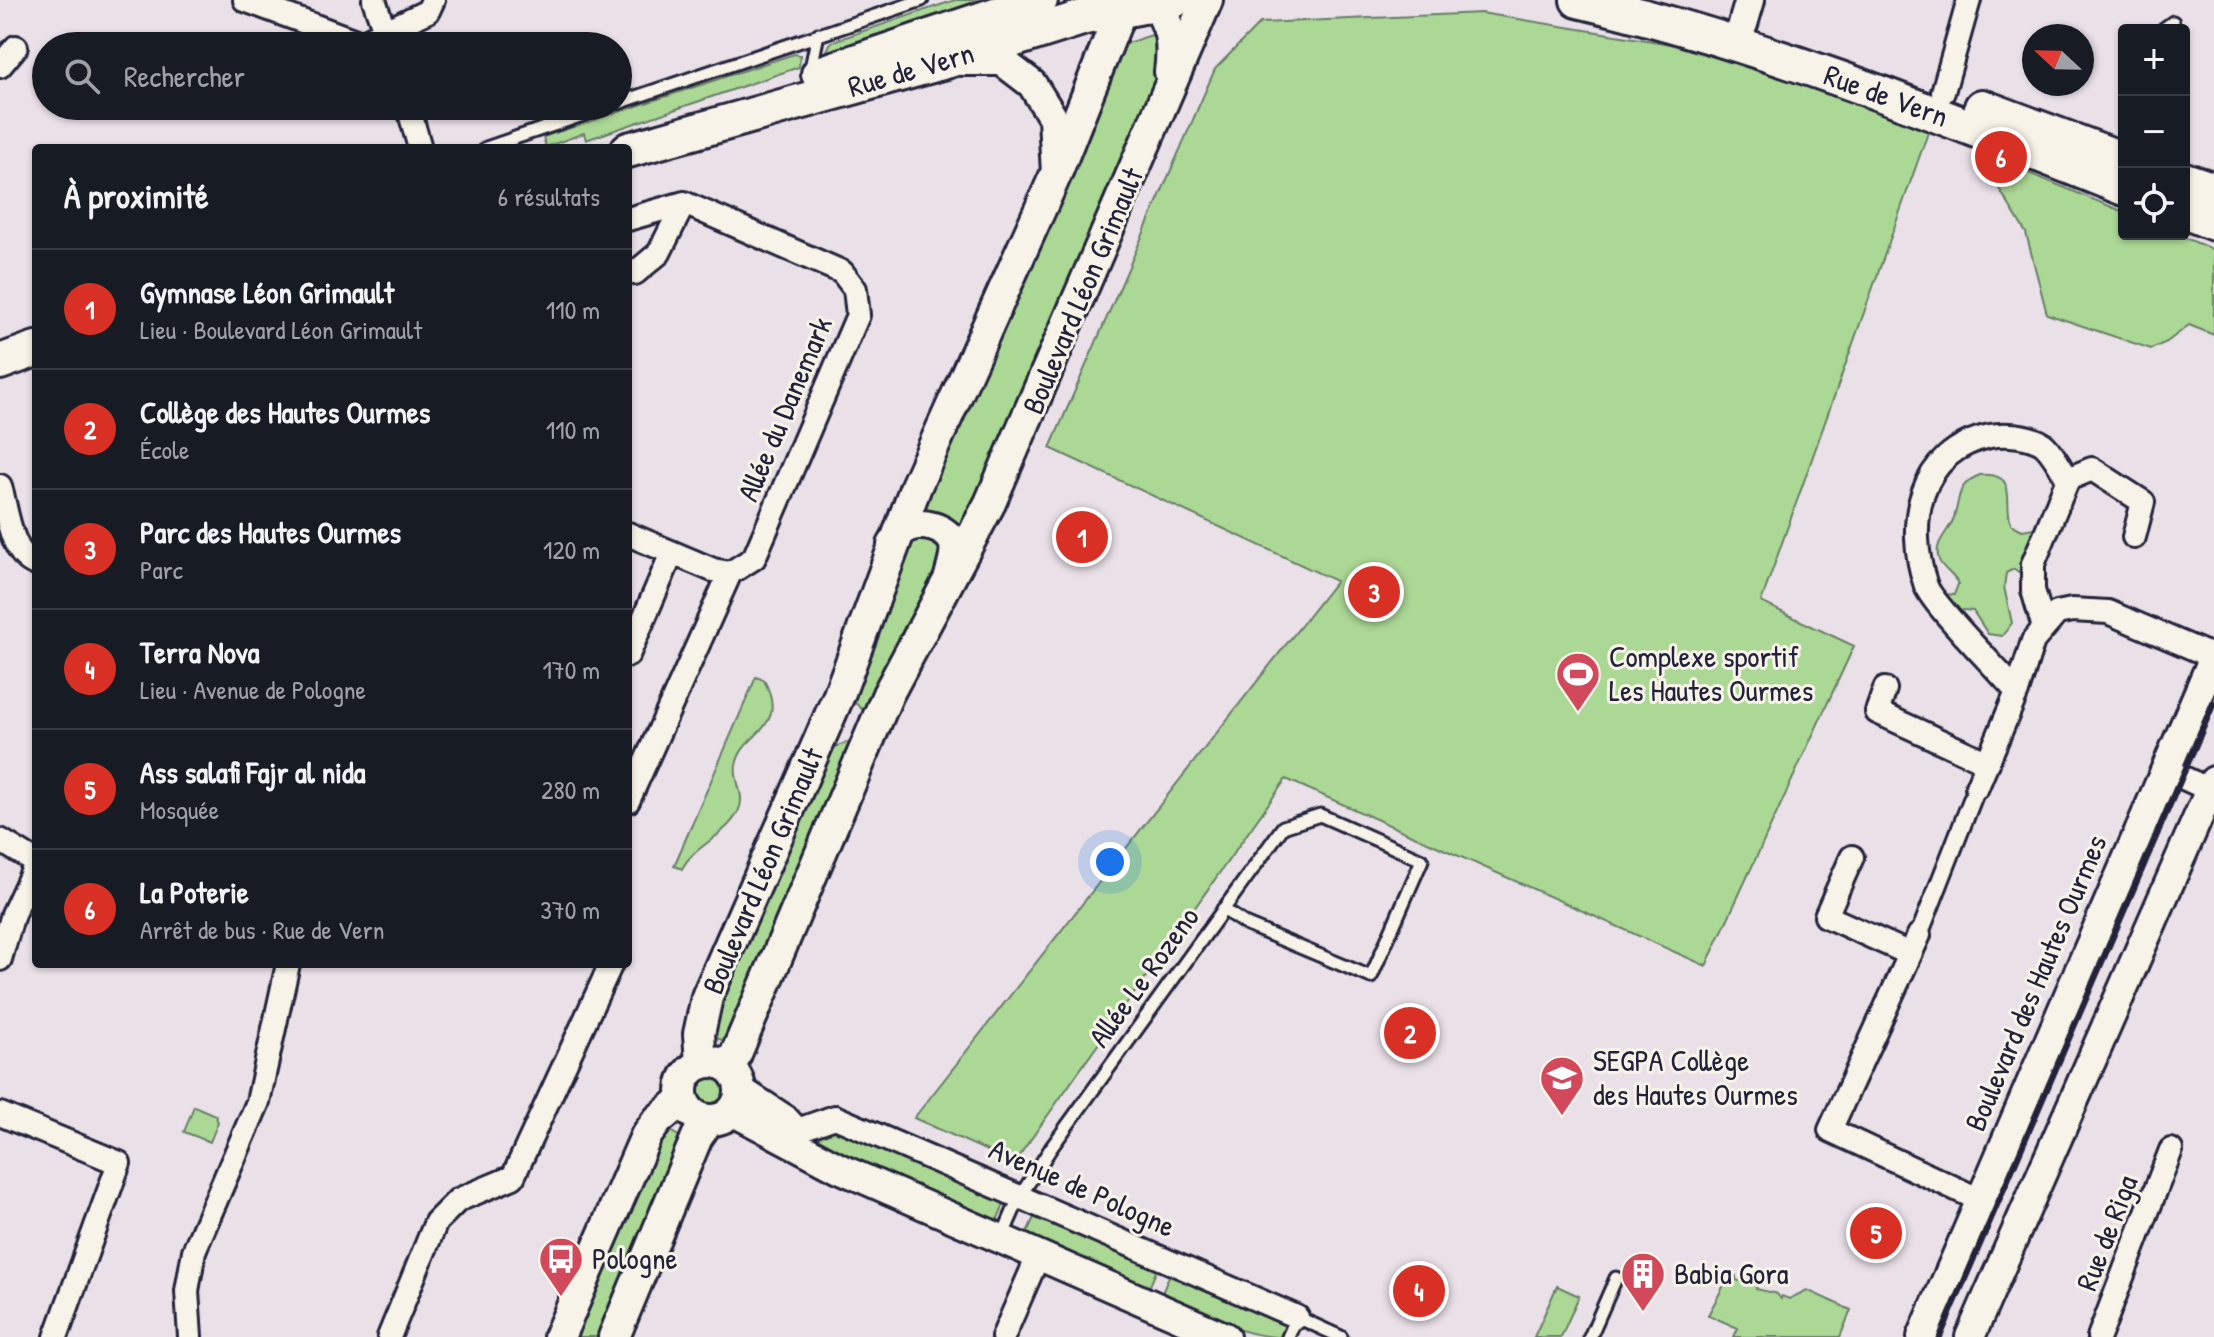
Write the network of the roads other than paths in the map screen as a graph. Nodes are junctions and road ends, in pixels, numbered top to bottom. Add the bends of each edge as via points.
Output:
1 (245, 0) edge
2 (374, 0) edge
3 (433, 0) edge
4 (922, 0) edge
5 (1040, 0) edge
6 (1207, 0) edge
7 (1578, 0) edge
8 (1662, 0) edge
9 (1969, 0) edge
10 (1146, 2) edge
11 (2173, 22) dead end
12 (1743, 23) edge
13 (2170, 24) edge
14 (326, 32) edge
15 (385, 32) edge
16 (397, 32) edge
17 (818, 34) junction
18 (16, 47) dead end
19 (946, 61) junction
20 (0, 66) edge
21 (809, 77) junction
22 (1943, 92) junction
23 (1166, 97) junction
24 (632, 98) edge
25 (412, 120) edge
26 (568, 120) edge
27 (419, 144) edge
28 (498, 144) edge
29 (638, 147) edge
30 (2118, 163) edge
31 (2118, 163) edge
32 (1056, 174) junction
33 (2190, 182) edge
34 (2214, 190) edge
35 (684, 203) junction
36 (2190, 213) edge
37 (632, 218) edge
38 (2214, 223) edge
39 (632, 273) edge
40 (32, 350) edge
41 (0, 362) edge
42 (2068, 479) junction
43 (0, 486) edge
44 (632, 536) edge
45 (2134, 537) dead end
46 (892, 545) junction
47 (672, 553) junction
48 (32, 562) edge
49 (730, 573) junction
50 (949, 578) junction
51 (2044, 628) junction
52 (632, 646) edge
53 (2213, 660) edge
54 (1885, 689) dead end
55 (2017, 692) junction
56 (1988, 763) junction
57 (2166, 770) junction
58 (2212, 785) edge
59 (1977, 787) joint
60 (632, 792) edge
61 (0, 840) edge
62 (1852, 857) dead end
63 (32, 860) edge
64 (32, 872) edge
65 (1223, 909) junction
66 (1914, 945) junction
67 (0, 959) edge
68 (287, 968) edge
69 (609, 968) edge
70 (722, 1091) junction
71 (0, 1114) edge
72 (795, 1131) junction
73 (2171, 1150) dead end
74 (815, 1156) junction
75 (1019, 1198) junction
76 (1980, 1200) junction
77 (1002, 1237) junction
78 (1039, 1254) junction
79 (1616, 1278) dead end
80 (1292, 1327) edge
81 (56, 1337) edge
82 (190, 1337) edge
83 (389, 1337) edge
84 (559, 1337) edge
85 (614, 1337) edge
86 (1003, 1337) edge
87 (1225, 1337) edge
88 (1341, 1337) edge
89 (1590, 1337) edge
90 (1922, 1337) edge
91 (1970, 1337) edge
92 (2099, 1337) edge

1 - 14 street
2 - 15 street
3 - 16 street via 428,11
4 - 17 lane
5 - 21 main road, Rue de Vern
6 - 23 main road, Boulevard Léon Grimault
7 - 12 main road, Rue de Vern
8 - 12 main road, Rue de Vern
9 - 22 street
10 - 19 main road, Rue de Vern
10 - 23 main road via 1170,27 1174,42
10 - 32 main road, Boulevard Léon Grimault
11 - 13 lane
12 - 22 main road, Rue de Vern
12 - 30 main road, Rue de Vern via 1947,118
17 - 21 lane
17 - 24 lane
18 - 20 street
19 - 29 main road, Rue de Vern
19 - 32 street via 1002,61 1024,75 1053,118
21 - 29 main road, Rue de Vern
22 - 31 main road, Rue de Vern
23 - 50 main road, Boulevard Léon Grimault via 990,503
25 - 27 street
26 - 28 lane
32 - 46 main road, Boulevard Léon Grimault
33 - 34 main road
35 - 37 street
35 - 39 street via 659,253
35 - 49 street, Allée du Danemark via 842,272 855,289 858,315 754,558
36 - 38 main road
40 - 41 main road
42 - 45 street via 2092,469 2143,502
42 - 51 street via 2033,564 2033,590
42 - 55 street via 2043,444 2004,433 1965,441 1937,466 1922,490 1915,538 1927,590
43 - 48 street via 17,546
44 - 47 street
46 - 50 street, Boulevard Léon Grimault via 906,528 939,528 954,546
46 - 70 main road, Boulevard Léon Grimault via 839,695 707,997 699,1034
47 - 49 street
47 - 52 street
49 - 60 street
50 - 70 main road, Boulevard Léon Grimault via 883,706
51 - 53 street via 2057,613 2108,612
51 - 55 street via 2033,641
53 - 57 street, Boulevard des Hautes Ourmes
54 - 56 street via 1877,712 1934,747
55 - 56 street
56 - 59 street
57 - 58 street
57 - 76 street, Boulevard des Hautes Ourmes
58 - 91 street
59 - 66 street
61 - 63 street
62 - 66 street via 1826,916
64 - 67 street
65 - 65 lane, Allée Le Rozeno via 1247,925 1371,977 1422,860 1320,815 1283,827
65 - 75 lane, Allée Le Rozeno
66 - 76 street via 1830,1130
68 - 82 street via 258,1102 194,1251 187,1291
69 - 83 street via 513,1177 458,1200 436,1222
70 - 72 street via 784,1119
70 - 74 street
70 - 84 main road via 685,1078 683,1099 646,1136
70 - 85 main road, Boulevard Léon Grimault via 697,1137
71 - 81 street via 119,1163
72 - 74 street
72 - 75 street, Avenue de Pologne via 835,1117
73 - 92 street, Rue de Riga
74 - 77 street
75 - 77 lane, Allée Le Rozeno
75 - 80 street, Avenue de Pologne
76 - 90 street, Boulevard des Hautes Ourmes
77 - 78 street
78 - 86 street
78 - 87 street
79 - 89 lane
80 - 88 lane, Avenue de Pologne

